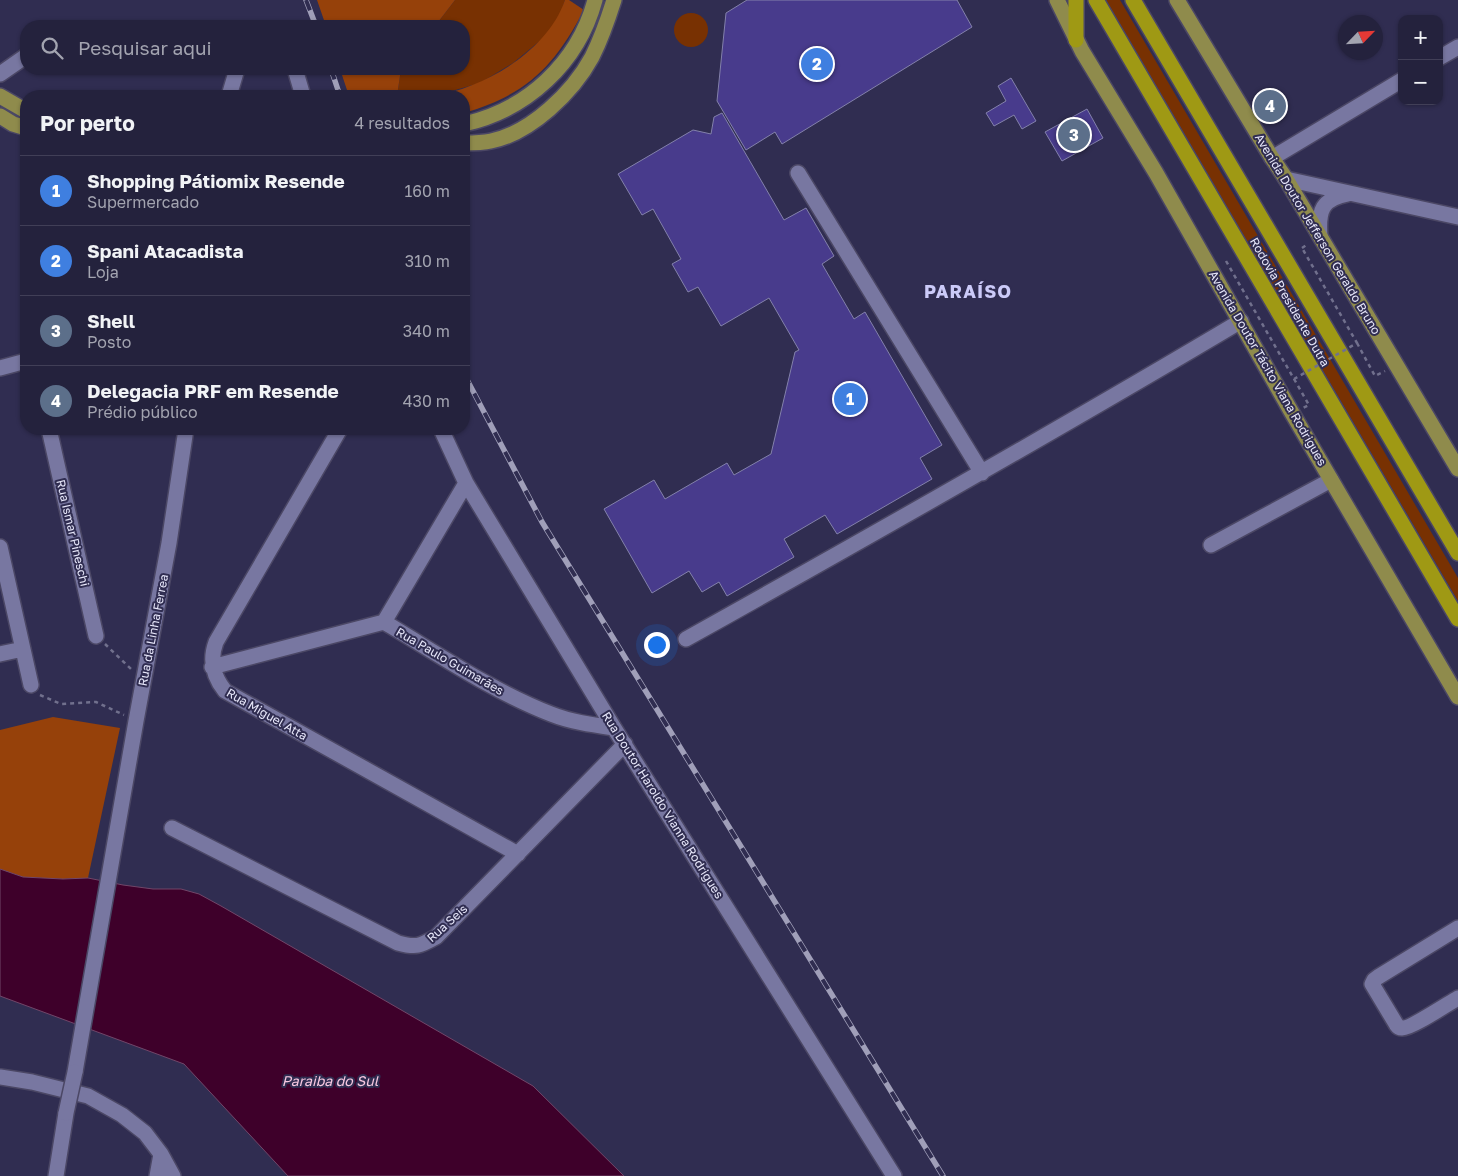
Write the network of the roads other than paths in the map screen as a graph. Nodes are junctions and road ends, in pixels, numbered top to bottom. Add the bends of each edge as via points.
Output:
1 (614, 0) edge
2 (1045, 0) edge
3 (1056, 0) edge
4 (1076, 0) edge
5 (1096, 0) edge
6 (1133, 0) edge
7 (1177, 0) edge
8 (591, 2) edge
9 (1076, 40) junction
10 (1458, 47) edge
11 (1443, 56) edge
12 (20, 60) edge
13 (0, 74) edge
14 (234, 75) edge
15 (297, 75) edge
16 (1398, 82) edge
17 (231, 90) edge
18 (301, 90) edge
19 (0, 96) edge
20 (20, 108) edge
21 (0, 116) edge
22 (470, 122) edge
23 (20, 126) edge
24 (470, 143) edge
25 (1272, 158) junction
26 (798, 173) dead end
27 (1286, 179) junction
28 (1350, 193) junction
29 (1458, 217) edge
30 (1320, 236) junction
31 (1241, 322) junction
32 (20, 363) edge
33 (0, 368) edge
34 (50, 435) edge
35 (185, 435) edge
36 (337, 435) edge
37 (443, 435) edge
38 (1458, 469) edge
39 (982, 473) junction
40 (1331, 480) junction
41 (466, 483) junction
42 (1211, 545) dead end
43 (0, 547) edge
44 (1458, 553) edge
45 (1458, 619) edge
46 (384, 622) junction
47 (96, 636) road end
48 (686, 639) dead end
49 (23, 649) junction
50 (0, 654) edge
51 (212, 667) junction
52 (31, 685) road end
53 (1458, 697) edge
54 (614, 728) junction
55 (625, 744) junction
56 (172, 828) dead end
57 (518, 854) junction
58 (1458, 918) edge
59 (1458, 928) edge
60 (1436, 940) junction
61 (1458, 998) edge
62 (0, 1077) edge
63 (161, 1154) junction
64 (56, 1176) edge
65 (157, 1176) edge
66 (173, 1176) edge
67 (894, 1176) edge

1 - 24 main road via 592,58 575,82 544,114 492,141
2 - 9 main road, Avenida Doutor Tácito Viana Rodrigues
3 - 9 main road, Avenida Doutor Tácito Viana Rodrigues
4 - 9 highway
5 - 45 highway, Rodovia Presidente Dutra
6 - 44 highway, Rodovia Presidente Dutra
7 - 25 main road, Avenida Doutor Jefferson Geraldo Bruno
8 - 22 main road via 574,47 558,71 521,101 500,113
9 - 31 main road, Avenida Doutor Tácito Viana Rodrigues
10 - 11 street
12 - 13 street
14 - 17 street
15 - 18 street
16 - 25 street
19 - 20 main road
21 - 23 main road
25 - 27 main road, Avenida Doutor Jefferson Geraldo Bruno
26 - 39 street
27 - 28 street
27 - 30 main road, Avenida Doutor Jefferson Geraldo Bruno
28 - 29 street
28 - 30 street via 1334,197 1325,204 1319,223
30 - 38 main road, Avenida Doutor Jefferson Geraldo Bruno
31 - 39 street
31 - 40 main road, Avenida Doutor Tácito Viana Rodrigues
32 - 33 street
34 - 47 street, Rua Ismar Pineschi
35 - 64 street, Rua da Linha Ferrea, bridge via 169,543
36 - 51 street via 216,642
37 - 41 street, Rua Doutor Haroldo Vianna Rodrigues
39 - 48 street
40 - 42 street
40 - 53 main road, Avenida Doutor Tácito Viana Rodrigues
41 - 46 street, Rua Paulo Guimarães
41 - 54 street, Rua Doutor Haroldo Vianna Rodrigues
43 - 49 street
46 - 51 street
46 - 54 street, Rua Paulo Guimarães via 506,694 552,714
49 - 50 street
49 - 52 street
51 - 57 street, Rua Miguel Atta via 225,691
54 - 55 street, Rua Doutor Haroldo Vianna Rodrigues
55 - 57 street, Rua Seis
55 - 67 street, Rua Doutor Haroldo Vianna Rodrigues
56 - 57 street, Rua Seis via 398,943 413,947 436,937
58 - 60 street
59 - 60 street
60 - 61 street via 1372,984 1399,1028 1415,1023
62 - 63 street via 88,1096 122,1115 144,1133
63 - 65 street
63 - 66 street

